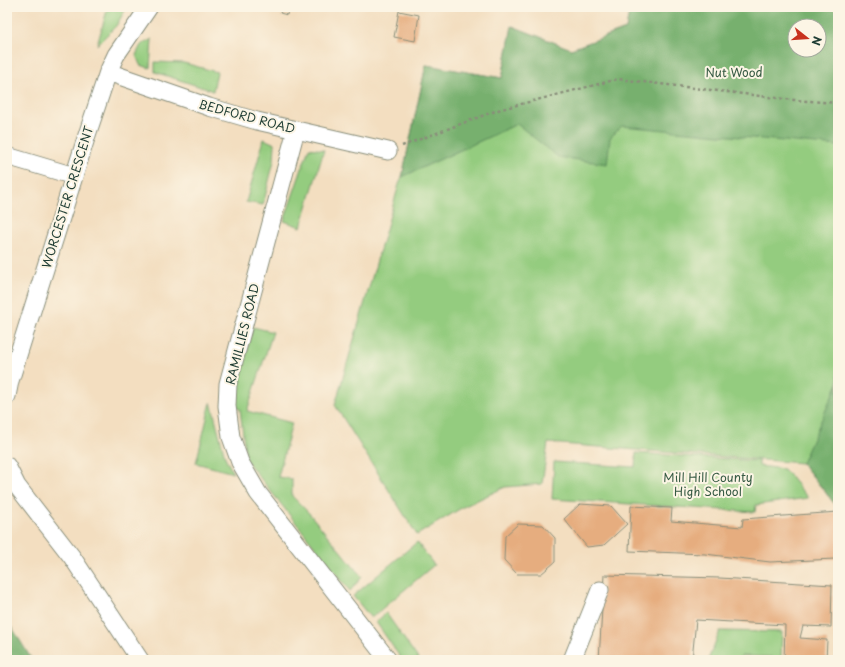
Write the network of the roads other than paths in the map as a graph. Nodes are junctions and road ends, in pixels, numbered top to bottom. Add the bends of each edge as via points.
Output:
1 (149, 7) edge
2 (108, 72) junction
3 (296, 130) junction
4 (388, 151) road end
5 (7, 156) edge
6 (74, 176) junction
7 (8, 386) edge
8 (7, 466) edge
9 (600, 590) dead end
10 (140, 660) edge
11 (388, 660) edge
12 (572, 660) edge

1 - 2 street, WORCESTER CRESCENT via 116,55
2 - 3 street, BEDFORD ROAD via 209,107
2 - 6 street, WORCESTER CRESCENT
3 - 4 street, BEDFORD ROAD
3 - 11 street, RAMILLIES ROAD via 228,384 227,406 232,437 240,462 258,493
5 - 6 street
6 - 7 street, WORCESTER CRESCENT
8 - 10 street via 17,486 72,557
9 - 12 street

